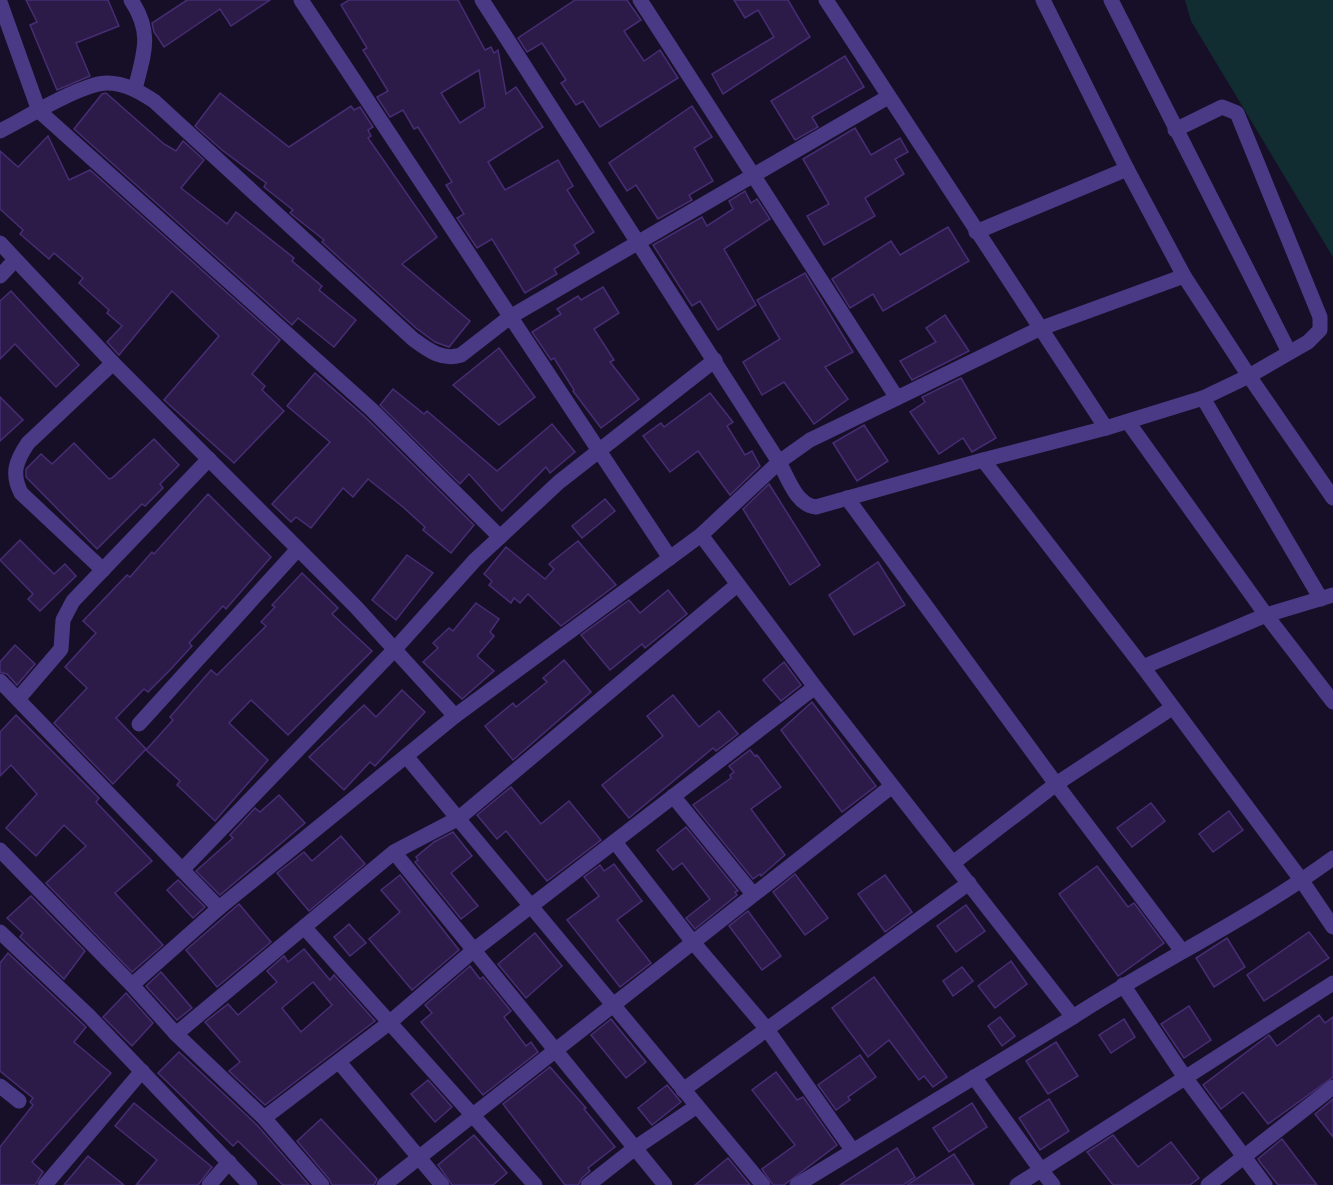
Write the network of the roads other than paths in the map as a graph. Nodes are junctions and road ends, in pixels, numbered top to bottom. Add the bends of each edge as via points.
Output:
1 (131, 0) edge
2 (301, 0) edge
3 (482, 0) edge
4 (640, 0) edge
5 (826, 0) edge
6 (1043, 0) edge
7 (1111, 0) edge
8 (0, 2) edge
9 (135, 89) junction
10 (888, 97) junction
11 (39, 111) junction
12 (1175, 130) junction
13 (0, 131) edge
14 (1127, 169) junction
15 (753, 174) junction
16 (976, 232) junction
17 (0, 243) edge
18 (637, 243) junction
19 (15, 260) junction
20 (0, 276) edge
21 (1184, 276) junction
22 (510, 317) junction
23 (1039, 328) junction
24 (1289, 352) junction
25 (715, 360) junction
26 (113, 363) junction
27 (1249, 376) junction
28 (897, 398) junction
29 (1203, 398) junction
30 (1128, 422) junction
31 (1106, 428) junction
32 (599, 450) junction
33 (209, 459) junction
34 (983, 460) junction
35 (779, 462) junction
36 (847, 498) junction
37 (1333, 498) edge
38 (701, 535) junction
39 (500, 537) junction
40 (298, 549) junction
41 (670, 558) junction
42 (103, 570) junction
43 (737, 585) junction
44 (1327, 597) edge
45 (1266, 615) junction
46 (396, 649) junction
47 (1143, 667) junction
48 (0, 681) edge
49 (815, 687) junction
50 (18, 699) junction
51 (1333, 702) edge
52 (1172, 708) junction
53 (455, 716) junction
54 (139, 724) dead end
55 (406, 756) junction
56 (1056, 784) junction
57 (892, 786) junction
58 (673, 796) junction
59 (459, 818) junction
60 (615, 842) junction
61 (0, 850) edge
62 (394, 852) junction
63 (1333, 858) edge
64 (952, 863) junction
65 (182, 870) junction
66 (1302, 881) junction
67 (969, 883) junction
68 (753, 894) junction
69 (531, 907) junction
70 (219, 908) junction
71 (304, 927) junction
72 (1333, 927) edge
73 (0, 934) edge
74 (692, 941) junction
75 (474, 950) junction
76 (1182, 951) junction
77 (1333, 983) edge
78 (1123, 984) junction
79 (132, 985) junction
80 (613, 1005) junction
81 (1073, 1017) junction
82 (389, 1023) junction
83 (766, 1028) junction
84 (176, 1034) junction
85 (554, 1049) junction
86 (339, 1062) junction
87 (142, 1071) junction
88 (1184, 1076) junction
89 (974, 1077) junction
90 (0, 1086) edge
91 (1333, 1087) edge
92 (683, 1090) junction
93 (19, 1101) dead end
94 (697, 1106) junction
95 (473, 1116) junction
96 (264, 1118) junction
97 (635, 1148) junction
98 (853, 1151) junction
99 (1244, 1156) junction
100 (418, 1157) junction
101 (230, 1162) junction
102 (1041, 1170) junction
103 (45, 1185) edge
104 (209, 1185) edge
105 (250, 1185) edge
106 (322, 1185) edge
107 (384, 1185) edge
108 (442, 1185) edge
109 (534, 1185) edge
110 (588, 1185) edge
111 (665, 1185) edge
112 (763, 1185) edge
113 (797, 1185) edge
114 (1017, 1185) edge
115 (1053, 1185) edge
116 (1208, 1185) edge
117 (1265, 1185) edge

1 - 9 street via 143,18 146,32
2 - 22 street
3 - 18 street
4 - 15 street
5 - 10 street
6 - 14 street
7 - 12 street
8 - 11 street
9 - 11 street via 105,83
9 - 22 street via 429,350 452,358 461,355
10 - 15 street
10 - 16 street
11 - 13 street
11 - 39 street via 371,409
12 - 24 street
12 - 24 street via 1222,107 1237,113 1243,124 1321,324 1316,335
14 - 16 street
14 - 21 street
15 - 18 street
15 - 28 street
16 - 23 street
17 - 19 street
18 - 22 street
18 - 25 street
19 - 20 street
19 - 26 street
21 - 23 street
21 - 27 street
22 - 32 street
23 - 28 street
23 - 31 street
24 - 27 street
25 - 32 street
25 - 35 street
26 - 33 street
26 - 42 street via 28,443 14,471 21,493
27 - 29 street
27 - 37 street
28 - 35 street via 810,440
29 - 30 street
29 - 44 street
30 - 31 street
30 - 45 street
31 - 34 street
32 - 39 street
32 - 41 street
33 - 40 street
33 - 42 street
34 - 36 street
34 - 47 street
35 - 36 street via 798,497 810,506
35 - 38 street
36 - 56 street
38 - 41 street
38 - 43 street
39 - 46 street
40 - 46 street
40 - 54 street
41 - 53 street
42 - 50 street via 65,611 61,649
43 - 49 street
43 - 59 street
44 - 45 street
45 - 47 street
45 - 51 street
46 - 53 street
46 - 65 street
47 - 52 street
48 - 50 street
49 - 57 street
49 - 58 street
50 - 65 street
52 - 56 street
52 - 66 street
53 - 55 street
55 - 59 street
55 - 70 street
56 - 64 street
56 - 76 street
57 - 64 street
57 - 68 street
58 - 60 street
58 - 68 street
59 - 62 street
59 - 69 street
60 - 69 street
60 - 74 street
61 - 79 street
62 - 71 street
62 - 75 street
63 - 66 street
64 - 67 street
65 - 70 street
66 - 72 street
66 - 76 street
67 - 81 street
67 - 83 street
68 - 74 street
69 - 75 street
69 - 80 street
70 - 79 street
71 - 82 street
71 - 84 street
73 - 87 street
74 - 80 street
74 - 83 street
75 - 82 street
75 - 85 street
76 - 78 street
77 - 88 street
78 - 81 street
78 - 88 street
79 - 84 street
80 - 85 street
80 - 92 street
81 - 89 street
82 - 86 street
82 - 95 street
83 - 92 street
83 - 98 street
84 - 96 street
85 - 95 street
85 - 97 street
86 - 96 street
86 - 100 street
87 - 101 street
87 - 103 street
88 - 99 street
88 - 102 street
89 - 98 street
89 - 102 street
90 - 93 street
91 - 99 street
92 - 94 street
94 - 97 street
94 - 112 street
95 - 100 street
95 - 109 street
96 - 106 street
97 - 110 street
97 - 111 street
98 - 113 street
99 - 116 street
99 - 117 street
100 - 107 street
100 - 108 street
101 - 104 street
101 - 105 street
102 - 114 street
102 - 115 street

